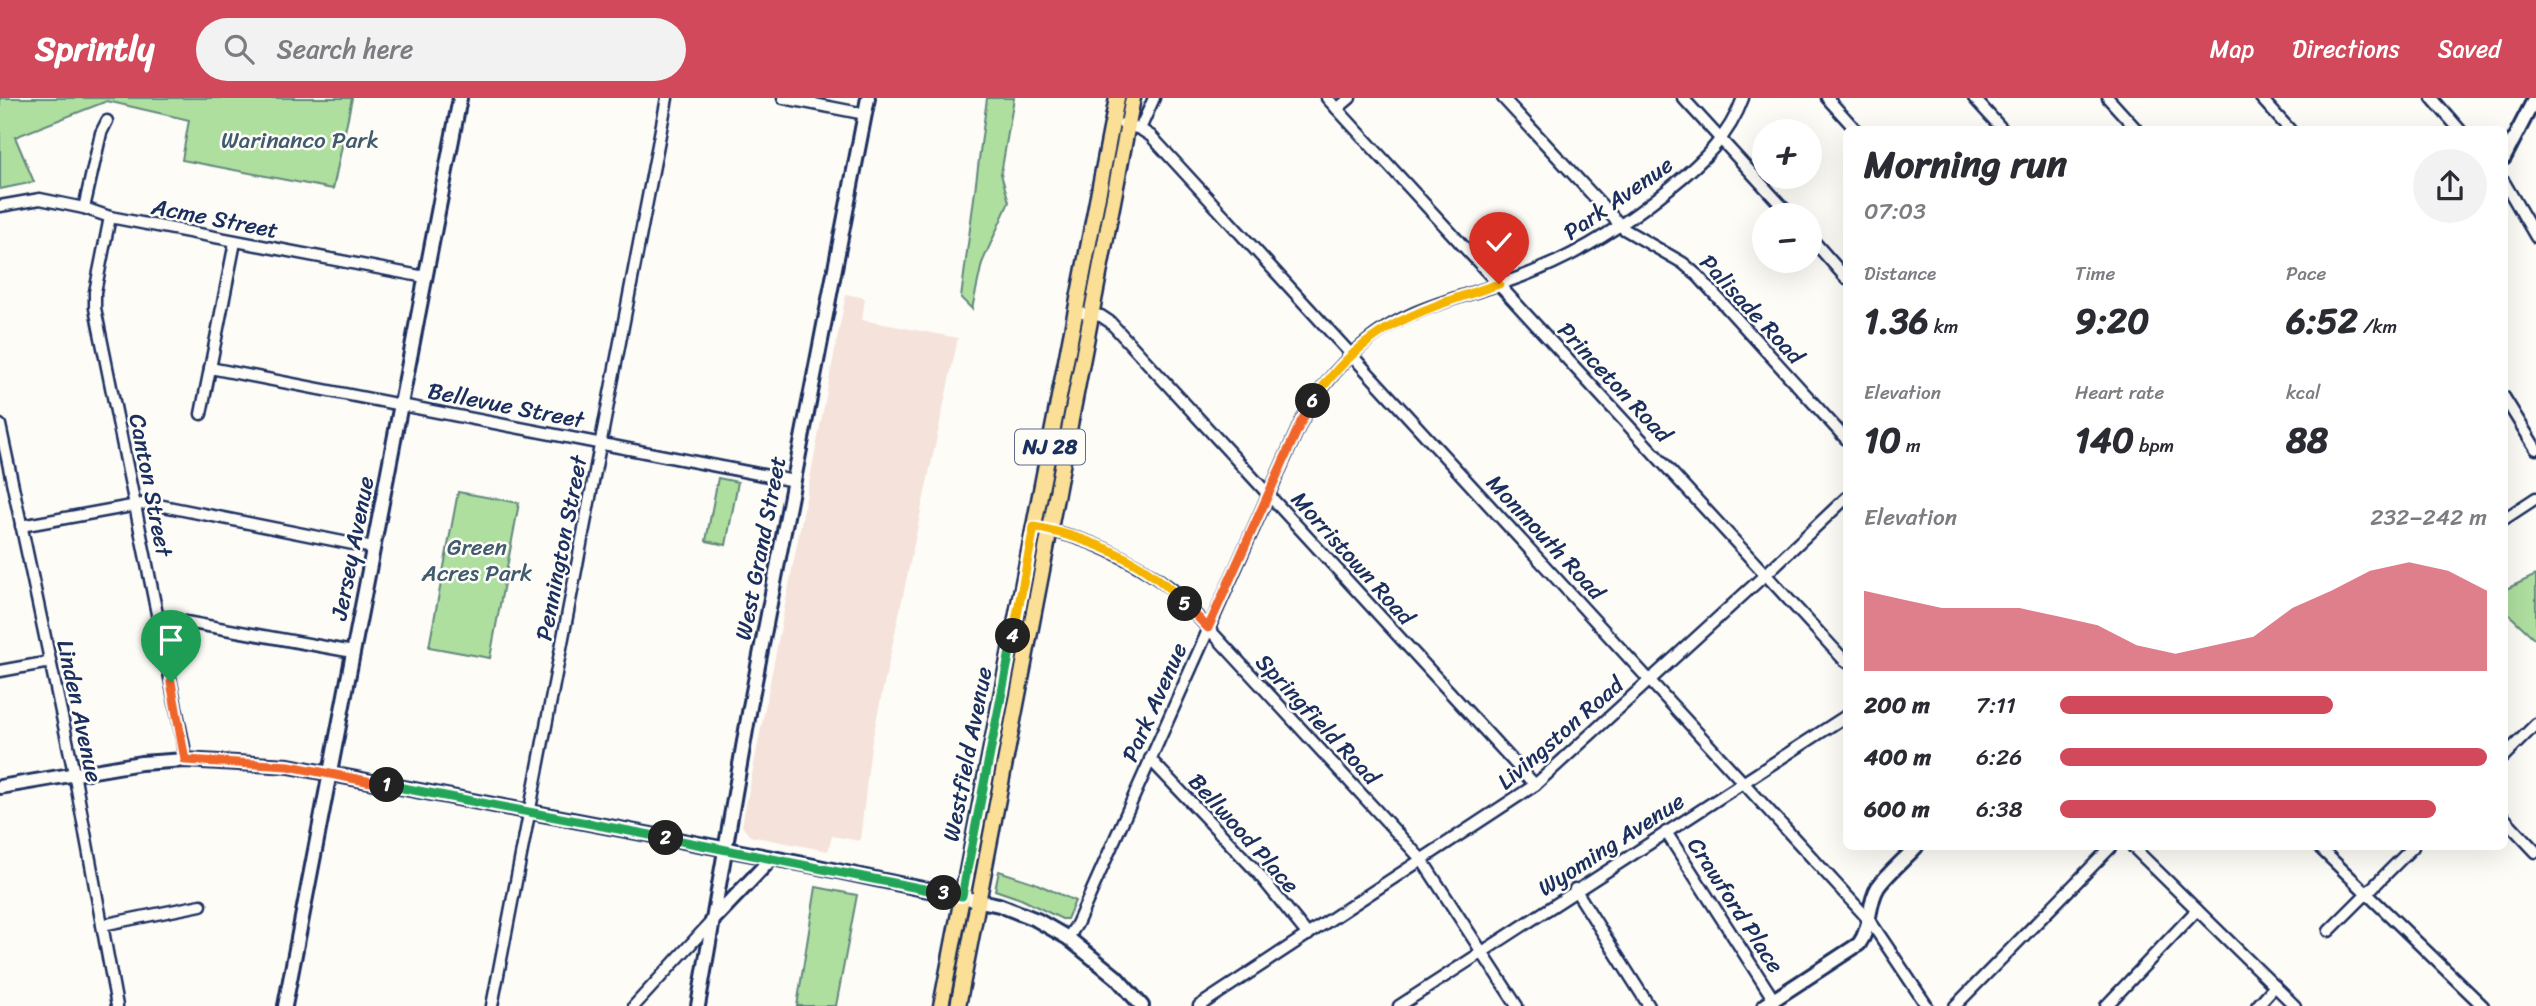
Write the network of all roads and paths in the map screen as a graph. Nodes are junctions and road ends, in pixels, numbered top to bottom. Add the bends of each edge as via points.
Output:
1 (460, 98) edge
2 (667, 98) edge
3 (783, 98) edge
4 (868, 98) edge
5 (1117, 98) edge
6 (1133, 98) edge
7 (1154, 98) edge
8 (1327, 98) edge
9 (1350, 98) edge
10 (1503, 98) edge
11 (1683, 98) edge
12 (1743, 98) edge
13 (1828, 98) edge
14 (1974, 98) edge
15 (2108, 98) edge
16 (2260, 98) edge
17 (2431, 98) edge
18 (2535, 98) edge
19 (1337, 109) junction
20 (865, 114) junction
21 (107, 121) dead end
22 (1112, 122) junction
23 (1852, 126) edge
24 (1999, 126) edge
25 (2133, 126) edge
26 (2286, 126) edge
27 (2456, 126) edge
28 (1134, 127) junction
29 (1722, 140) junction
30 (2508, 150) edge
31 (2508, 189) edge
32 (1779, 203) edge
33 (0, 206) edge
34 (84, 208) junction
35 (110, 217) junction
36 (1620, 226) junction
37 (2536, 236) edge
38 (235, 242) junction
39 (1822, 251) edge
40 (1843, 275) edge
41 (425, 277) junction
42 (1499, 284) junction
43 (1076, 312) junction
44 (1091, 315) junction
45 (1352, 355) junction
46 (210, 368) junction
47 (401, 404) junction
48 (2508, 404) edge
49 (201, 414) dead end
50 (0, 425) edge
51 (1843, 436) edge
52 (600, 443) junction
53 (2536, 449) edge
54 (794, 481) junction
55 (1268, 494) junction
56 (2536, 498) edge
57 (1843, 501) edge
58 (135, 504) junction
59 (2508, 516) edge
60 (21, 526) junction
61 (1034, 527) junction
62 (1049, 530) junction
63 (373, 548) junction
64 (1766, 574) junction
65 (158, 617) junction
66 (1208, 628) junction
67 (353, 652) junction
68 (1843, 659) edge
69 (50, 662) junction
70 (0, 671) edge
71 (1650, 680) junction
72 (998, 713) junction
73 (1014, 716) junction
74 (1843, 718) edge
75 (2536, 724) edge
76 (2508, 753) edge
77 (1150, 759) junction
78 (185, 760) junction
79 (74, 773) junction
80 (330, 774) junction
81 (1745, 781) junction
82 (1535, 785) junction
83 (0, 788) edge
84 (529, 812) junction
85 (2508, 822) edge
86 (1666, 832) junction
87 (725, 849) junction
88 (1913, 850) edge
89 (2107, 850) edge
90 (2136, 850) edge
91 (2322, 850) edge
92 (2410, 850) edge
93 (2536, 852) edge
94 (772, 858) junction
95 (1422, 860) junction
96 (1575, 890) junction
97 (2366, 893) junction
98 (962, 896) junction
99 (978, 900) junction
100 (201, 905) dead end
101 (2197, 910) junction
102 (1870, 920) junction
103 (712, 921) junction
104 (102, 925) junction
105 (2329, 931) dead end
106 (1308, 934) junction
107 (1068, 938) junction
108 (1481, 951) junction
109 (2275, 986) junction
110 (1769, 1003) edge
111 (117, 1006) edge
112 (285, 1006) edge
113 (492, 1006) edge
114 (634, 1006) edge
115 (698, 1006) edge
116 (942, 1006) edge
117 (958, 1006) edge
118 (1142, 1006) edge
119 (1199, 1006) edge
120 (1399, 1006) edge
121 (1517, 1006) edge
122 (1649, 1006) edge
123 (1927, 1006) edge
124 (1955, 1006) edge
125 (2106, 1006) edge
126 (2257, 1006) edge
127 (2295, 1006) edge
128 (2483, 1006) edge

1 - 41 street, Jersey Avenue
2 - 52 street, Pennington Street
3 - 20 street
4 - 20 street, West Grand Street
5 - 22 main road, Westfield Avenue / NJ 28
6 - 28 main road, Westfield Avenue / NJ 28
7 - 28 street
8 - 19 street, Princeton Road
9 - 19 street
10 - 36 street, Palisade Road
11 - 29 street
12 - 29 street, Park Avenue
13 - 23 street
14 - 24 street
15 - 25 street
16 - 26 street
17 - 27 street
18 - 30 street
19 - 42 street, Princeton Road
20 - 54 street, West Grand Street
21 - 34 street
22 - 28 street
22 - 43 main road, Westfield Avenue / NJ 28
28 - 44 main road, Westfield Avenue / NJ 28
28 - 45 street, Monmouth Road via 1151,136
29 - 32 street
29 - 36 street, Park Avenue via 1702,162
31 - 37 street
33 - 34 street, Acme Street via 40,199
34 - 35 street, Acme Street
35 - 38 street, Acme Street
35 - 58 street, Canton Street via 95,309
36 - 42 street, Park Avenue via 1555,262
36 - 51 street, Palisade Road via 1698,276
38 - 41 street, Acme Street
38 - 46 street
39 - 40 street
41 - 47 street, Jersey Avenue
42 - 45 street, Park Avenue via 1400,320
42 - 64 street, Princeton Road
43 - 44 street, Morristown Road
43 - 61 main road, Westfield Avenue / NJ 28
44 - 55 street, Morristown Road via 1110,322
44 - 62 main road, Westfield Avenue / NJ 28
45 - 55 street, Park Avenue via 1313,400
45 - 71 street, Monmouth Road
46 - 47 street, Bellevue Street
46 - 49 street
47 - 52 street, Bellevue Street
47 - 63 street, Jersey Avenue
48 - 53 street
50 - 60 street, Linden Avenue
52 - 54 street, Bellevue Street
52 - 84 street, Pennington Street
54 - 87 street, West Grand Street
55 - 66 street, Park Avenue
55 - 82 street, Morristown Road
56 - 59 street
57 - 64 street, Livingston Road
58 - 60 street
58 - 63 street
58 - 65 street, Canton Street
60 - 69 street, Linden Avenue
61 - 62 street, Springfield Road
61 - 72 main road, Westfield Avenue / NJ 28
62 - 66 street, Springfield Road via 1085,539 1141,567 1172,590
62 - 73 main road, Westfield Avenue / NJ 28
63 - 67 street, Jersey Avenue
64 - 68 street, Princeton Road
64 - 71 street, Livingston Road
65 - 67 street
65 - 78 street, Canton Street
66 - 77 street, Park Avenue
66 - 95 street, Springfield Road
67 - 80 street, Jersey Avenue
69 - 70 street
69 - 79 street, Linden Avenue
71 - 81 street, Monmouth Road
71 - 82 street, Livingston Road
72 - 73 main road
72 - 98 main road, Westfield Avenue / NJ 28
73 - 99 main road, Westfield Avenue / NJ 28
74 - 81 street, Wyoming Avenue
75 - 76 street
77 - 106 street, Bellwood Place via 1257,872
77 - 107 street, Park Avenue
78 - 79 street
78 - 80 street via 289,766
79 - 83 street
79 - 104 street, Linden Avenue
80 - 84 street
80 - 112 street, Jersey Avenue
81 - 86 street, Wyoming Avenue
81 - 102 street, Monmouth Road
82 - 95 street, Livingston Road
84 - 87 street
84 - 113 street, Pennington Street
85 - 93 street
86 - 96 street, Wyoming Avenue
86 - 110 street, Crawford Place
87 - 94 street
87 - 103 street, West Grand Street
88 - 102 street via 1878,888
89 - 124 street
90 - 101 street
91 - 97 street
92 - 97 street
94 - 98 street
94 - 103 street
95 - 106 street, Livingston Road
95 - 108 street, Springfield Road
96 - 108 street, Wyoming Avenue
96 - 122 street
97 - 105 street
97 - 128 street
98 - 99 street
98 - 116 main road, Westfield Avenue / NJ 28
99 - 107 street via 1027,915
99 - 117 main road, Westfield Avenue / NJ 28
100 - 104 street
101 - 109 street
101 - 125 street
102 - 110 street via 1859,944
102 - 123 street, Monmouth Road
103 - 114 street
103 - 115 street, West Grand Street
104 - 111 street, Linden Avenue
106 - 119 street, Livingston Road
107 - 118 street
108 - 120 street, Wyoming Avenue
108 - 121 street, Springfield Road
109 - 126 street
109 - 127 street

